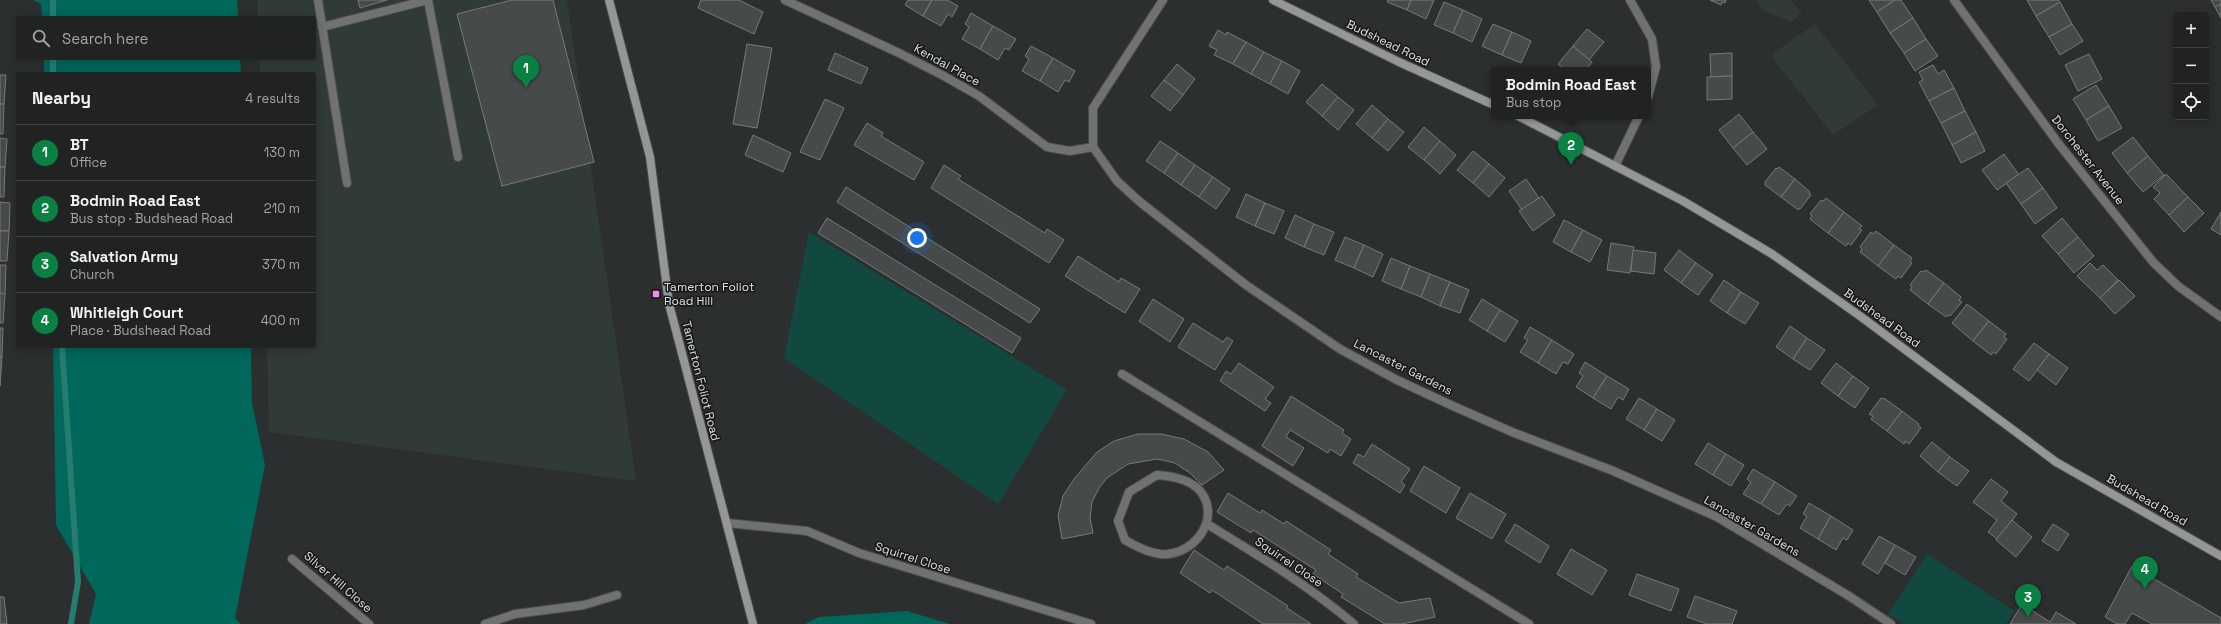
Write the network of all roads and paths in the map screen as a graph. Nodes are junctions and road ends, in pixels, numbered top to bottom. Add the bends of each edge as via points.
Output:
1 (318, 0) edge
2 (428, 0) edge
3 (609, 0) edge
4 (785, 0) edge
5 (1163, 0) edge
6 (1273, 0) edge
7 (1630, 0) edge
8 (1954, 0) edge
9 (322, 27) junction
10 (1651, 86) edge
11 (1491, 104) edge
12 (1524, 119) edge
13 (1638, 119) edge
14 (1093, 147) junction
15 (458, 157) dead end
16 (1615, 166) junction
17 (346, 182) dead end
18 (2221, 316) edge
19 (1122, 374) dead end
20 (727, 523) junction
21 (1208, 524) junction
22 (2221, 556) edge
23 (292, 559) dead end
24 (617, 596) dead end
25 (368, 624) edge
26 (485, 624) edge
27 (753, 624) edge
28 (1091, 624) edge
29 (1354, 624) edge
30 (1529, 624) edge
31 (1891, 624) edge

1 - 9 street
2 - 9 street
2 - 15 street
3 - 20 street, Tamerton Foliot Road via 650,157 670,304
4 - 14 street, Kendal Place via 942,75 979,96 1047,147 1070,151
5 - 14 street via 1093,108
6 - 11 street, Budshead Road
7 - 10 street via 1652,39 1656,67
8 - 18 street, Dorchester Avenue via 2058,144 2153,262 2178,286
9 - 17 street
12 - 16 street, Budshead Road
13 - 16 street
14 - 31 street, Lancaster Gardens via 1117,180 1140,202 1246,285 1340,349 1397,380 1453,406 1611,470 1717,517
16 - 22 street, Budshead Road via 1683,201 1772,254 2056,462
19 - 30 street
20 - 27 street, Tamerton Foliot Road
20 - 28 street, Squirrel Close via 806,532 859,553
21 - 21 street via 1190,546 1167,554 1140,549 1125,540 1118,521 1130,492 1157,475 1176,476 1200,491 1207,506
21 - 29 street, Squirrel Close via 1247,548
23 - 25 street, Silver Hill Close
24 - 26 street via 584,605 515,614

